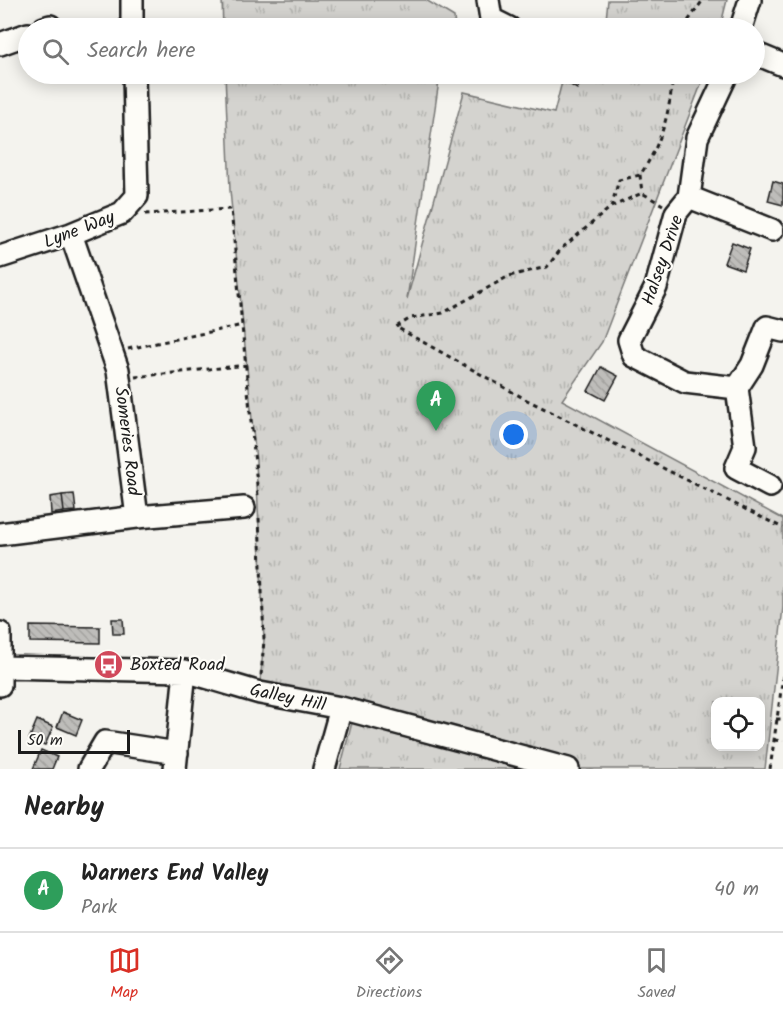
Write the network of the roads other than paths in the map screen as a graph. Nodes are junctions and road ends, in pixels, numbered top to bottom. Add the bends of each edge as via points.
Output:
1 (132, 0) edge
2 (488, 0) edge
3 (750, 0) edge
4 (132, 18) edge
5 (491, 18) edge
6 (744, 18) edge
7 (18, 38) edge
8 (0, 44) edge
9 (765, 58) edge
10 (783, 65) edge
11 (134, 84) edge
12 (722, 84) edge
13 (683, 205) junction
14 (772, 230) dead end
15 (71, 234) junction
16 (0, 257) edge
17 (783, 331) edge
18 (737, 388) junction
19 (770, 486) dead end
20 (253, 505) road end
21 (137, 517) junction
22 (0, 534) edge
23 (0, 633) edge
24 (185, 671) junction
25 (1, 676) edge
26 (341, 708) junction
27 (176, 761) edge
28 (89, 769) edge
29 (324, 769) edge
30 (568, 769) edge

1 - 4 street
2 - 5 street
3 - 6 street
7 - 8 street
9 - 10 street
11 - 15 street, Lyne Way via 137,196 122,213
12 - 13 street, Halsey Drive via 697,138
13 - 14 street, Halsey Drive
13 - 18 street, Halsey Drive via 656,287 629,340 634,356 685,382
15 - 16 street, Lyne Way
15 - 21 street, Someries Road via 120,380
17 - 18 street via 767,327 752,365
18 - 19 street via 745,447 736,468
20 - 21 street
21 - 22 street, Someries Road
23 - 25 street
24 - 25 street, Galley Hill
24 - 26 street, Galley Hill via 260,693
24 - 27 street
26 - 29 street
26 - 30 street, Galley Hill
27 - 28 street via 105,742

